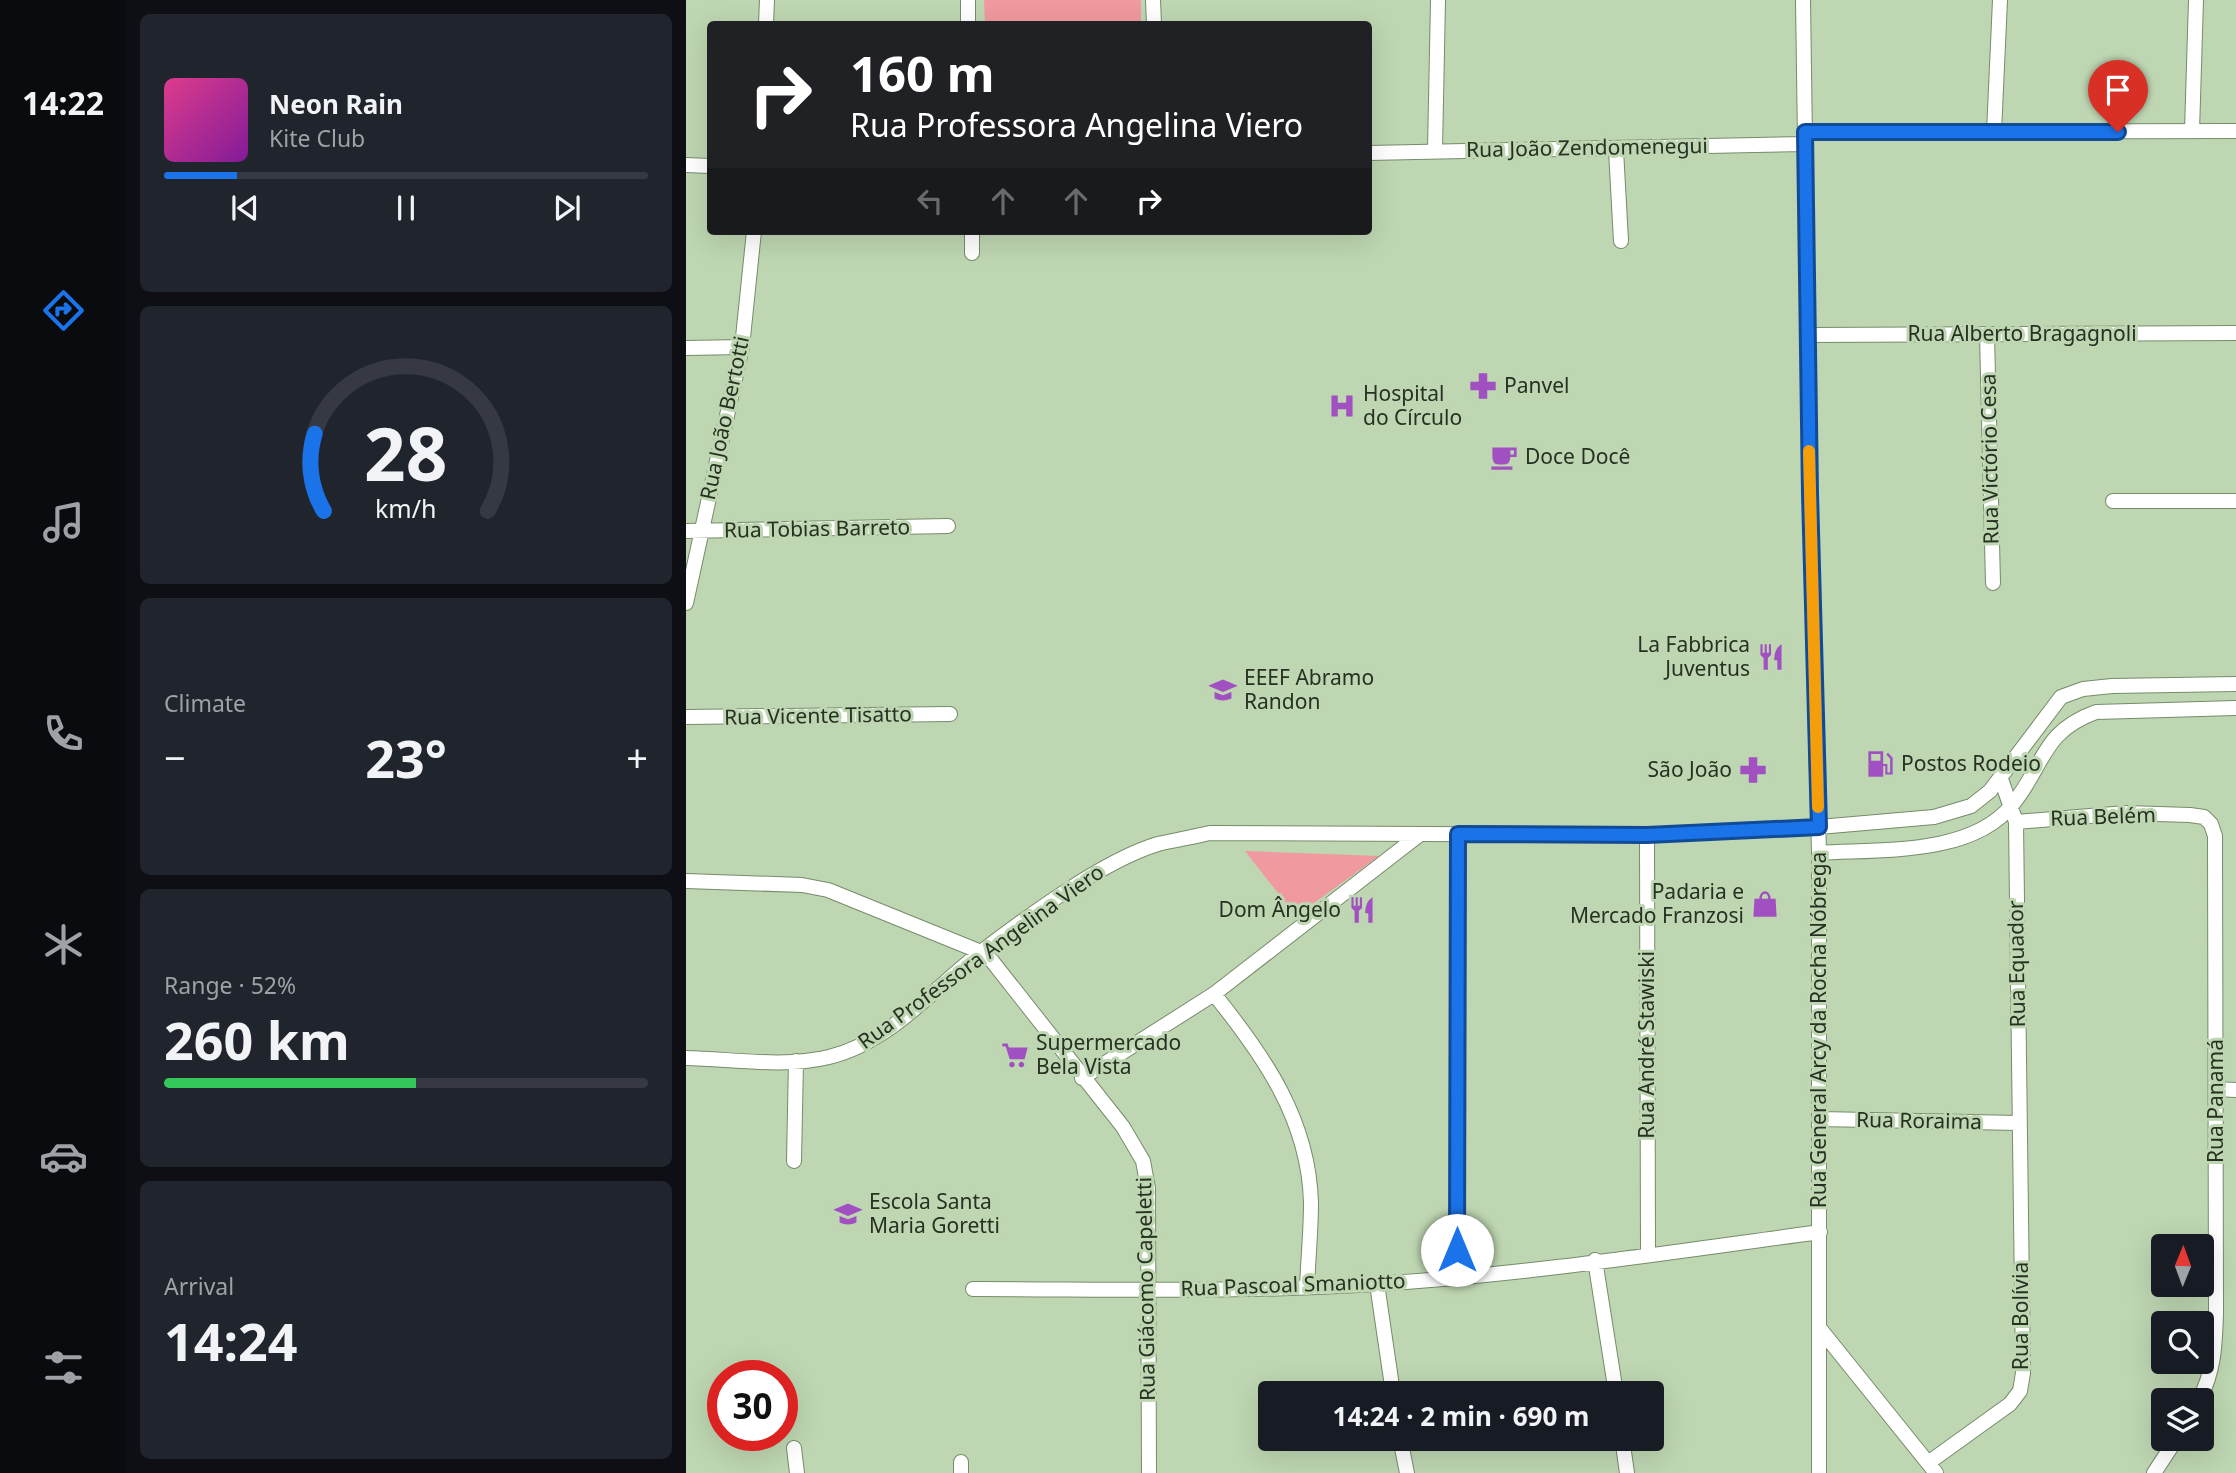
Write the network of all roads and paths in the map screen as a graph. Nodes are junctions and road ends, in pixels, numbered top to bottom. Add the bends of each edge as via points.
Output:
1 (767, 0) edge
2 (968, 0) edge
3 (1153, 0) edge
4 (1438, 0) edge
5 (1803, 0) edge
6 (2000, 0) edge
7 (2196, 0) edge
8 (766, 21) edge
9 (968, 21) edge
10 (1154, 21) edge
11 (2192, 131) junction
12 (2236, 131) edge
13 (1994, 132) junction
14 (1805, 138) junction
15 (1435, 150) junction
16 (1616, 150) junction
17 (1372, 153) edge
18 (686, 165) edge
19 (707, 166) edge
20 (754, 235) edge
21 (972, 235) edge
22 (1621, 241) dead end
23 (972, 254) dead end
24 (2236, 333) edge
25 (1808, 335) junction
26 (1987, 335) junction
27 (742, 347) junction
28 (686, 348) edge
29 (2113, 500) dead end
30 (2236, 500) edge
31 (947, 526) dead end
32 (693, 531) edge
33 (1993, 583) dead end
34 (686, 603) edge
35 (2175, 684) junction
36 (2236, 684) edge
37 (2112, 686) junction
38 (2236, 708) edge
39 (2114, 709) junction
40 (2175, 709) junction
41 (950, 715) dead end
42 (686, 717) edge
43 (2043, 719) junction
44 (2058, 731) junction
45 (2001, 779) junction
46 (2012, 806) junction
47 (2190, 815) joint
48 (1934, 817) junction
49 (2016, 822) junction
50 (1819, 827) junction
51 (1458, 834) junction
52 (1419, 835) junction
53 (1647, 835) junction
54 (1940, 844) junction
55 (1819, 853) junction
56 (686, 881) edge
57 (981, 951) junction
58 (1214, 994) junction
59 (686, 1058) edge
60 (796, 1061) junction
61 (1082, 1078) junction
62 (2216, 1089) junction
63 (2236, 1090) edge
64 (1819, 1119) junction
65 (2019, 1123) junction
66 (794, 1161) dead end
67 (1820, 1232) junction
68 (1648, 1255) junction
69 (1595, 1260) junction
70 (1457, 1276) junction
71 (1377, 1284) junction
72 (1307, 1288) junction
73 (972, 1289) dead end
74 (1149, 1289) junction
75 (1821, 1330) junction
76 (1391, 1381) edge
77 (1614, 1381) edge
78 (2205, 1388) edge
79 (794, 1451) edge
80 (1403, 1451) edge
81 (1624, 1451) edge
82 (2169, 1451) edge
83 (1932, 1468) edge
84 (797, 1473) edge
85 (1149, 1473) edge
86 (1408, 1473) edge
87 (1627, 1473) edge
88 (1819, 1473) edge
89 (2154, 1473) edge

1 - 8 street
2 - 9 street
3 - 10 street
4 - 15 street
5 - 14 street, Rua General Arcy da Rocha Nóbrega
6 - 13 street
7 - 11 street
11 - 12 street, Rua João Zendomenegui
11 - 13 street, Rua João Zendomenegui
13 - 14 street, Rua João Zendomenegui
14 - 16 street, Rua João Zendomenegui
14 - 25 street, Rua General Arcy da Rocha Nóbrega
15 - 16 street, Rua João Zendomenegui
15 - 17 street, Rua João Zendomenegui
16 - 22 street
18 - 19 street
20 - 27 street, Rua João Bertotti
21 - 23 street
24 - 26 street, Rua Alberto Bragagnoli
25 - 26 street, Rua Alberto Bragagnoli
25 - 50 street, Rua General Arcy da Rocha Nóbrega
26 - 33 street, Rua Victório Cesa
27 - 28 street
27 - 32 street, Rua João Bertotti
29 - 30 street
31 - 32 street, Rua Tobias Barreto
32 - 34 street, Rua João Bertotti
35 - 36 street, Rua Professora Angelina Viero
35 - 37 street, Rua Professora Angelina Viero
35 - 40 street
37 - 39 street
37 - 43 street, Rua Professora Angelina Viero via 2082,689 2062,697
38 - 40 street
39 - 40 street
39 - 44 street via 2076,719
41 - 42 street, Rua Vicente Tisatto
43 - 44 street
43 - 45 street, Rua Professora Angelina Viero
44 - 46 street
45 - 46 street, Rua Equador
45 - 48 street, Rua Professora Angelina Viero via 1971,806
46 - 49 street, Rua Equador
46 - 54 street via 1985,829
47 - 49 street, Rua Belém via 2126,813
47 - 62 street, Rua Panamá via 2204,817 2215,835
48 - 50 street, Rua Professora Angelina Viero
48 - 54 street
49 - 65 street, Rua Equador
50 - 53 street, Rua Professora Angelina Viero
50 - 55 street, Rua General Arcy da Rocha Nóbrega
51 - 52 street, Rua Professora Angelina Viero
51 - 53 street, Rua Professora Angelina Viero
51 - 70 street
52 - 57 street, Rua Professora Angelina Viero via 1210,833 1156,845 1106,866
52 - 58 street
53 - 68 street, Rua André Stawiski
54 - 55 street
55 - 64 street, Rua General Arcy da Rocha Nóbrega
56 - 57 street via 828,890
57 - 60 street, Rua Professora Angelina Viero via 897,1022 851,1050
57 - 61 street, Rua Giácomo Capeletti via 1010,979
58 - 61 street
58 - 72 street via 1262,1055 1294,1119 1311,1202
59 - 60 street, Rua Professora Angelina Viero
60 - 66 street
61 - 74 street, Rua Giácomo Capeletti via 1123,1127 1143,1161
62 - 63 street
62 - 78 street, Rua Panamá via 2215,1354
64 - 65 street, Rua Roraima
64 - 67 street, Rua General Arcy da Rocha Nóbrega
65 - 83 street, Rua Bolívia via 2020,1391
67 - 68 street, Rua Pascoal Smaniotto
67 - 75 street, Rua General Arcy da Rocha Nóbrega
68 - 69 street, Rua Pascoal Smaniotto
69 - 70 street, Rua Pascoal Smaniotto
69 - 77 street
70 - 71 street, Rua Pascoal Smaniotto
71 - 72 street, Rua Pascoal Smaniotto
71 - 76 street
72 - 74 street, Rua Pascoal Smaniotto
73 - 74 street, Rua Pascoal Smaniotto
74 - 85 street, Rua Giácomo Capeletti
75 - 83 street
75 - 88 street, Rua General Arcy da Rocha Nóbrega
79 - 84 street
80 - 86 street
81 - 87 street
82 - 89 street

